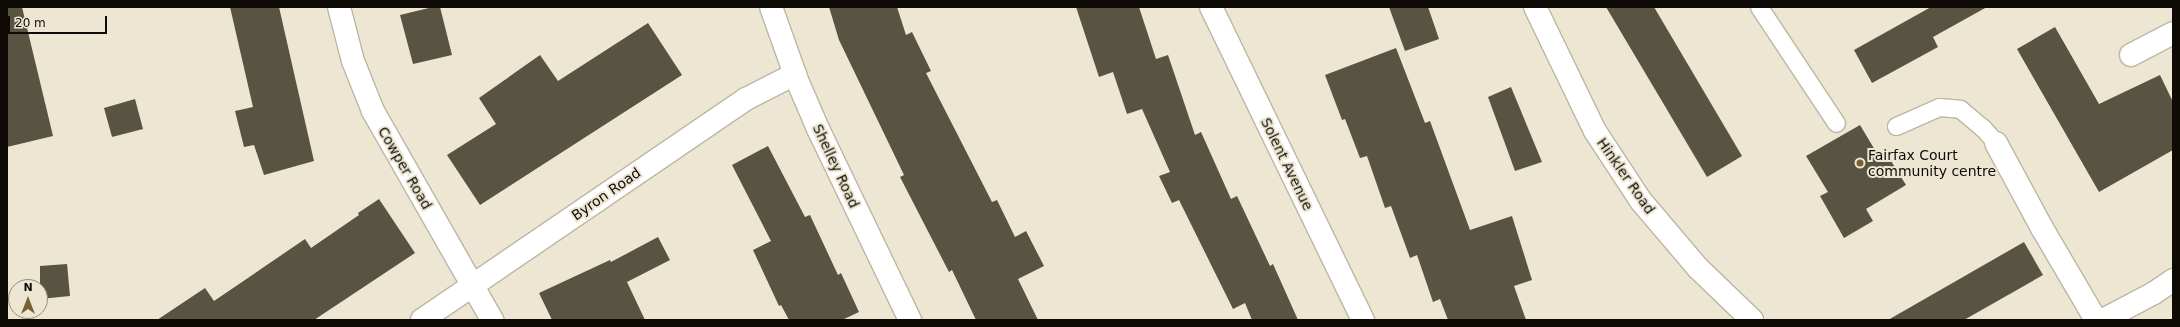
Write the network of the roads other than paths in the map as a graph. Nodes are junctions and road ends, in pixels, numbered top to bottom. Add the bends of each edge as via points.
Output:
1 (339, 7) edge
2 (771, 7) edge
3 (1211, 7) edge
4 (1759, 7) edge
5 (1541, 10) edge
6 (2173, 33) edge
7 (2131, 55) dead end
8 (795, 74) junction
9 (1836, 122) dead end
10 (1896, 126) dead end
11 (1996, 143) joint
12 (474, 285) junction
13 (2172, 285) edge
14 (422, 320) edge
15 (492, 320) edge
16 (910, 320) edge
17 (1363, 320) edge
18 (1752, 320) edge
19 (2096, 320) edge
20 (2103, 320) edge

1 - 12 street, Cowper Road via 353,62 373,111
2 - 8 street, Shelley Road
3 - 17 street, Solent Avenue
4 - 9 lane
5 - 18 street, Hinkler Road via 1595,131 1641,201 1698,268
6 - 7 street
8 - 12 street, Byron Road via 746,99
8 - 16 street, Shelley Road via 832,159
10 - 11 lane via 1940,107 1960,109
11 - 19 street
12 - 14 street, Byron Road
12 - 15 street, Cowper Road
13 - 20 street

